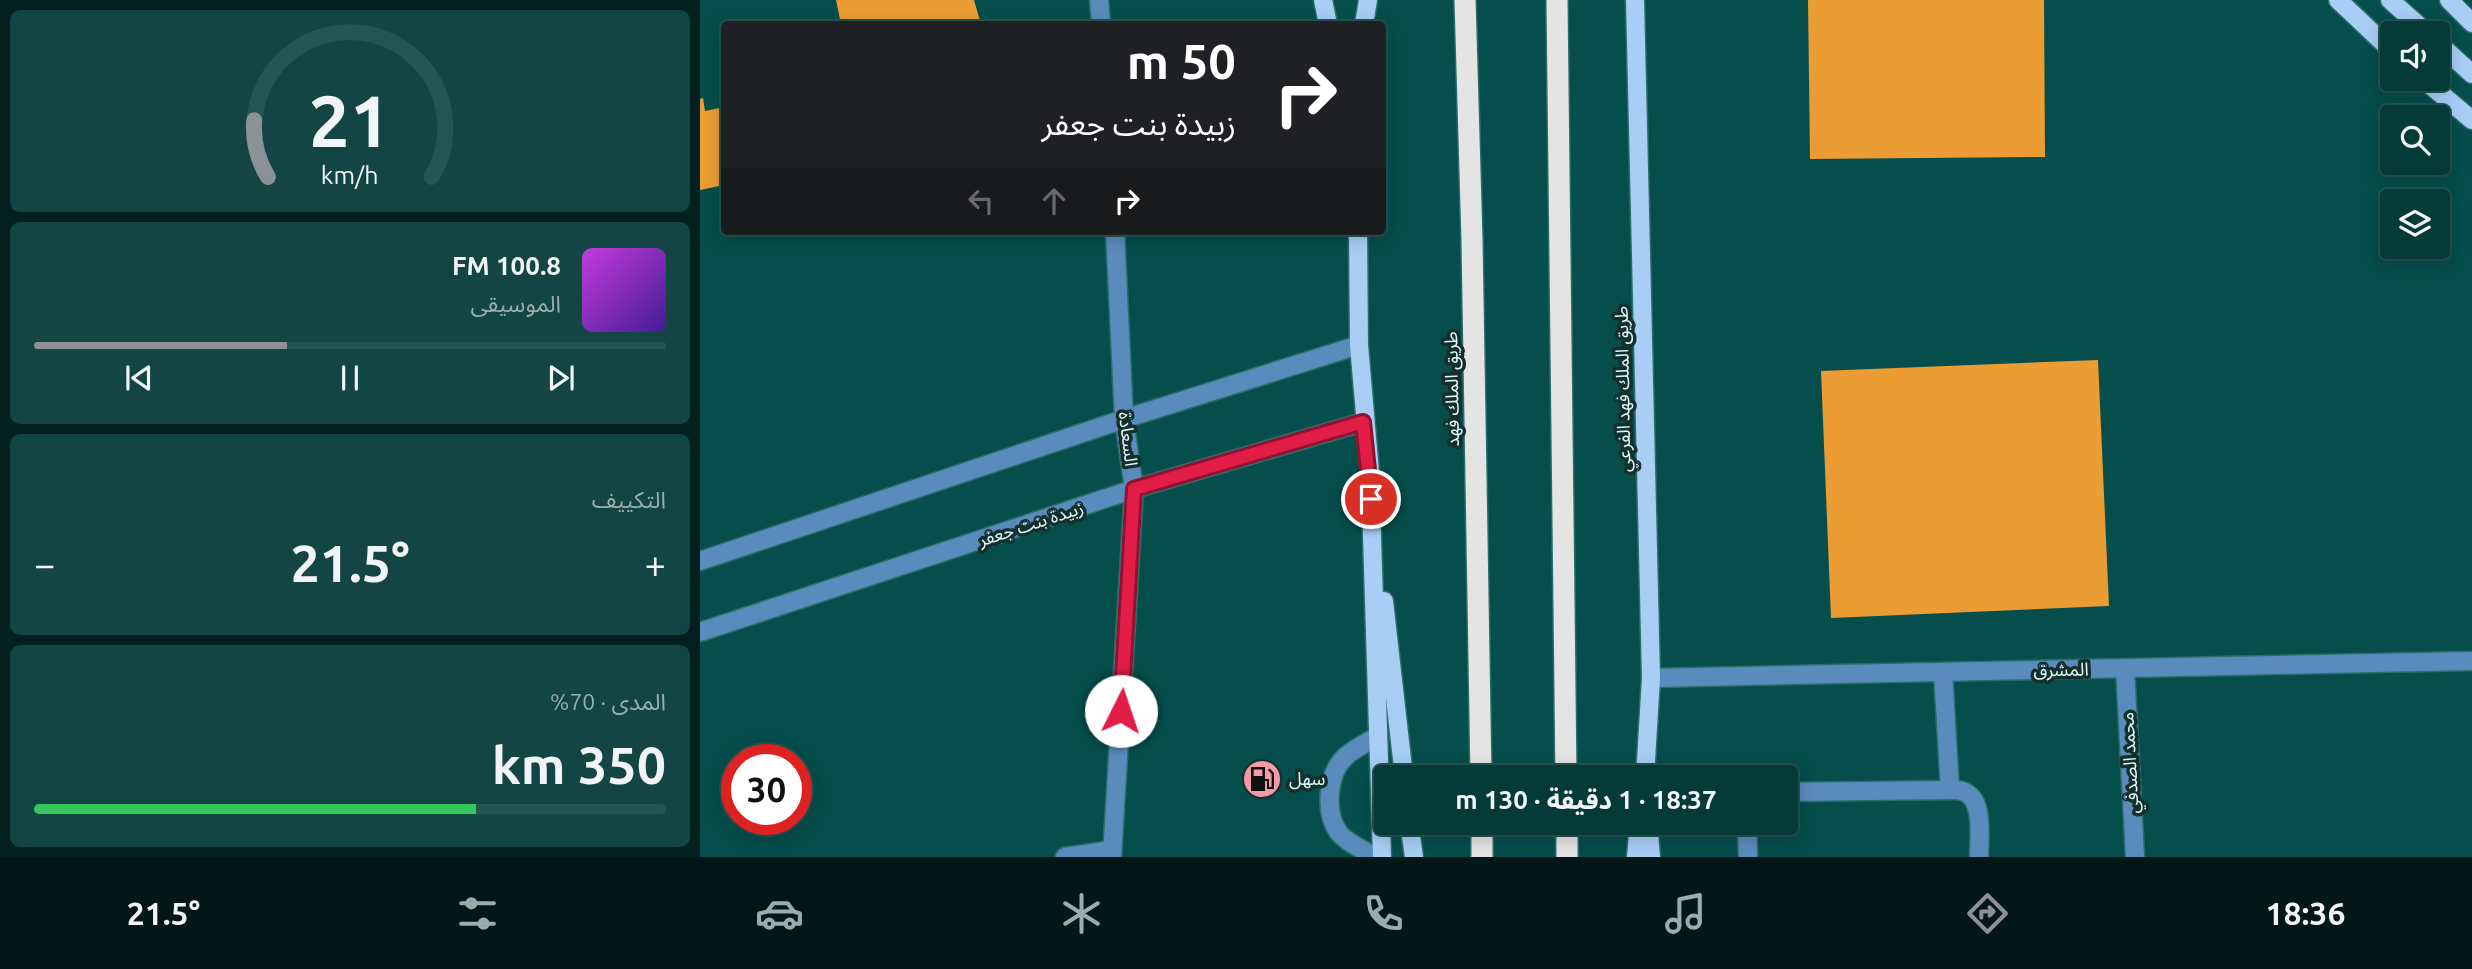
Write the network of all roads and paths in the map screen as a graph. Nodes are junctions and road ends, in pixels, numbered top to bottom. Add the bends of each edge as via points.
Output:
1 (1099, 0) edge
2 (1323, 0) edge
3 (1356, 0) edge
4 (1366, 0) edge
5 (1465, 0) edge
6 (1557, 0) edge
7 (1628, 0) edge
8 (2338, 0) edge
9 (2390, 0) edge
10 (2449, 0) edge
11 (1101, 21) edge
12 (1327, 21) edge
13 (1356, 21) edge
14 (1363, 21) edge
15 (2414, 21) edge
16 (2472, 23) edge
17 (2380, 40) edge
18 (2450, 54) edge
19 (2472, 74) edge
20 (2437, 91) edge
21 (2472, 120) edge
22 (1115, 235) edge
23 (1358, 235) edge
24 (1359, 345) junction
25 (1124, 419) junction
26 (1363, 422) junction
27 (1370, 472) junction
28 (1134, 489) junction
29 (700, 561) edge
30 (700, 632) edge
31 (2472, 661) edge
32 (2125, 668) junction
33 (1943, 672) junction
34 (1651, 678) junction
35 (1378, 736) junction
36 (1403, 765) edge
37 (1481, 765) edge
38 (1566, 765) edge
39 (1645, 765) edge
40 (1950, 790) junction
41 (1798, 792) edge
42 (1411, 835) edge
43 (1482, 835) edge
44 (1567, 835) edge
45 (1638, 835) edge
46 (1649, 835) edge
47 (1747, 835) edge
48 (1112, 853) edge
49 (1065, 857) edge
50 (1375, 857) edge
51 (1382, 857) edge
52 (1414, 857) edge
53 (1482, 857) edge
54 (1567, 857) edge
55 (1636, 857) edge
56 (1651, 857) edge
57 (1748, 857) edge
58 (1979, 857) edge
59 (2135, 857) edge

1 - 11 street
2 - 12 main road
3 - 13 main road
4 - 14 main road
5 - 37 highway, طريق الملك فهد
6 - 38 highway
7 - 34 main road, طريق الملك فهد الفرعي via 1638,156
8 - 17 main road
9 - 15 main road
10 - 16 main road
18 - 19 main road
20 - 21 main road
22 - 25 street, السعادة
23 - 24 main road
24 - 25 street
24 - 26 main road
25 - 28 street, السعادة
25 - 29 street
26 - 27 main road
26 - 28 street, زبيدة بنت جعفر
27 - 35 main road
27 - 36 main road
28 - 30 street, زبيدة بنت جعفر
28 - 48 street, السعادة
31 - 32 street, المشرق
32 - 33 street, المشرق
32 - 59 street, محمد الصدفي
33 - 34 street, المشرق
33 - 40 street
34 - 39 main road, طريق الملك فهد الفرعي
35 - 50 street via 1345,757 1333,776 1330,802 1332,822 1341,835
35 - 51 main road
40 - 41 street
40 - 58 street via 1971,795 1978,804
42 - 52 main road
43 - 53 highway
44 - 54 highway
45 - 55 main road
46 - 56 main road
47 - 57 street
48 - 49 street

